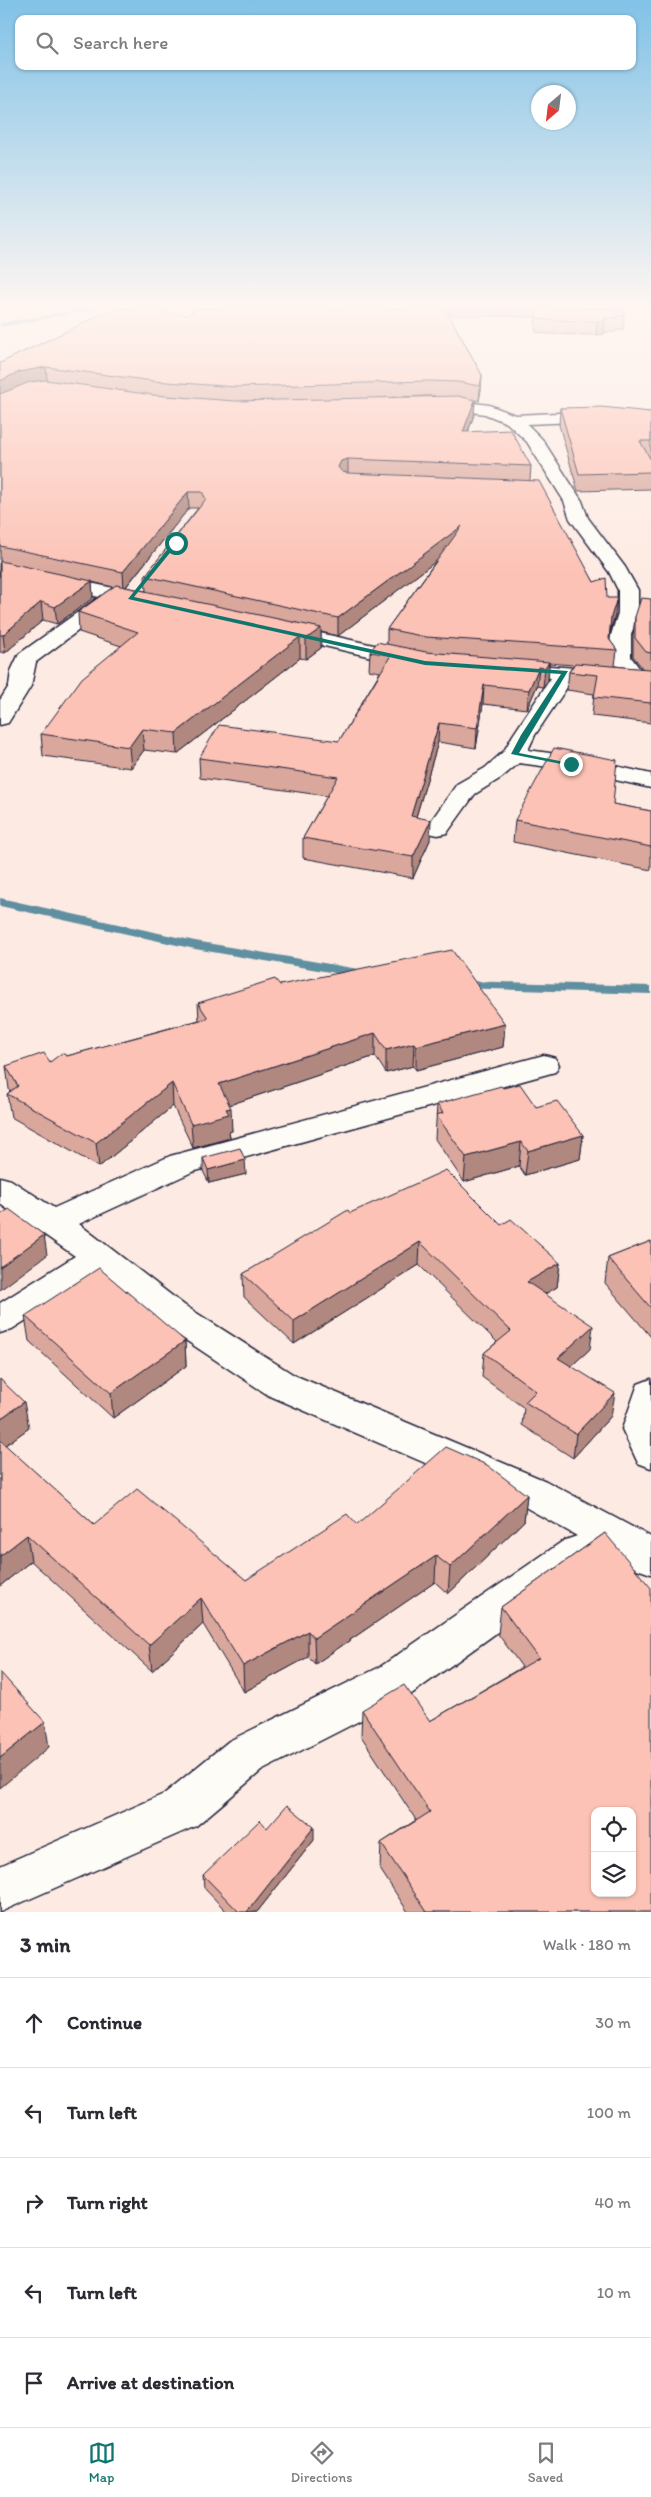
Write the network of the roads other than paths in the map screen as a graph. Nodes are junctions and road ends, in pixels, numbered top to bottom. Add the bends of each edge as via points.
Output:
1 (417, 403) edge
2 (513, 420) junction
3 (651, 422) edge
4 (547, 490) dead end
5 (567, 491) junction
6 (0, 570) edge
7 (129, 592) junction
8 (158, 603) edge
9 (262, 626) edge
10 (425, 663) edge
11 (491, 668) edge
12 (566, 673) junction
13 (643, 679) edge
14 (0, 718) edge
15 (514, 754) junction
16 (651, 781) edge
17 (438, 828) dead end
18 (544, 1065) dead end
19 (0, 1188) edge
20 (53, 1222) junction
21 (100, 1257) junction
22 (0, 1320) edge
23 (651, 1394) edge
24 (651, 1452) edge
25 (606, 1532) junction
26 (651, 1557) edge
27 (0, 1890) edge

1 - 2 street via 457,404 489,410
2 - 3 street via 570,416 621,417
2 - 5 street via 534,439
4 - 5 street
5 - 13 street via 579,519 618,571 628,590 628,613 621,635 620,658
6 - 7 street
7 - 8 street
7 - 14 street via 27,659 20,686
9 - 10 street
11 - 12 street
12 - 13 street
12 - 15 street
15 - 16 street
15 - 17 street via 493,773 466,789
18 - 20 street via 181,1164
19 - 20 street
20 - 21 street
21 - 22 street
21 - 25 street via 172,1314 281,1385 532,1492
23 - 24 street via 641,1429
25 - 26 street
25 - 27 street via 395,1681 245,1756 180,1810

